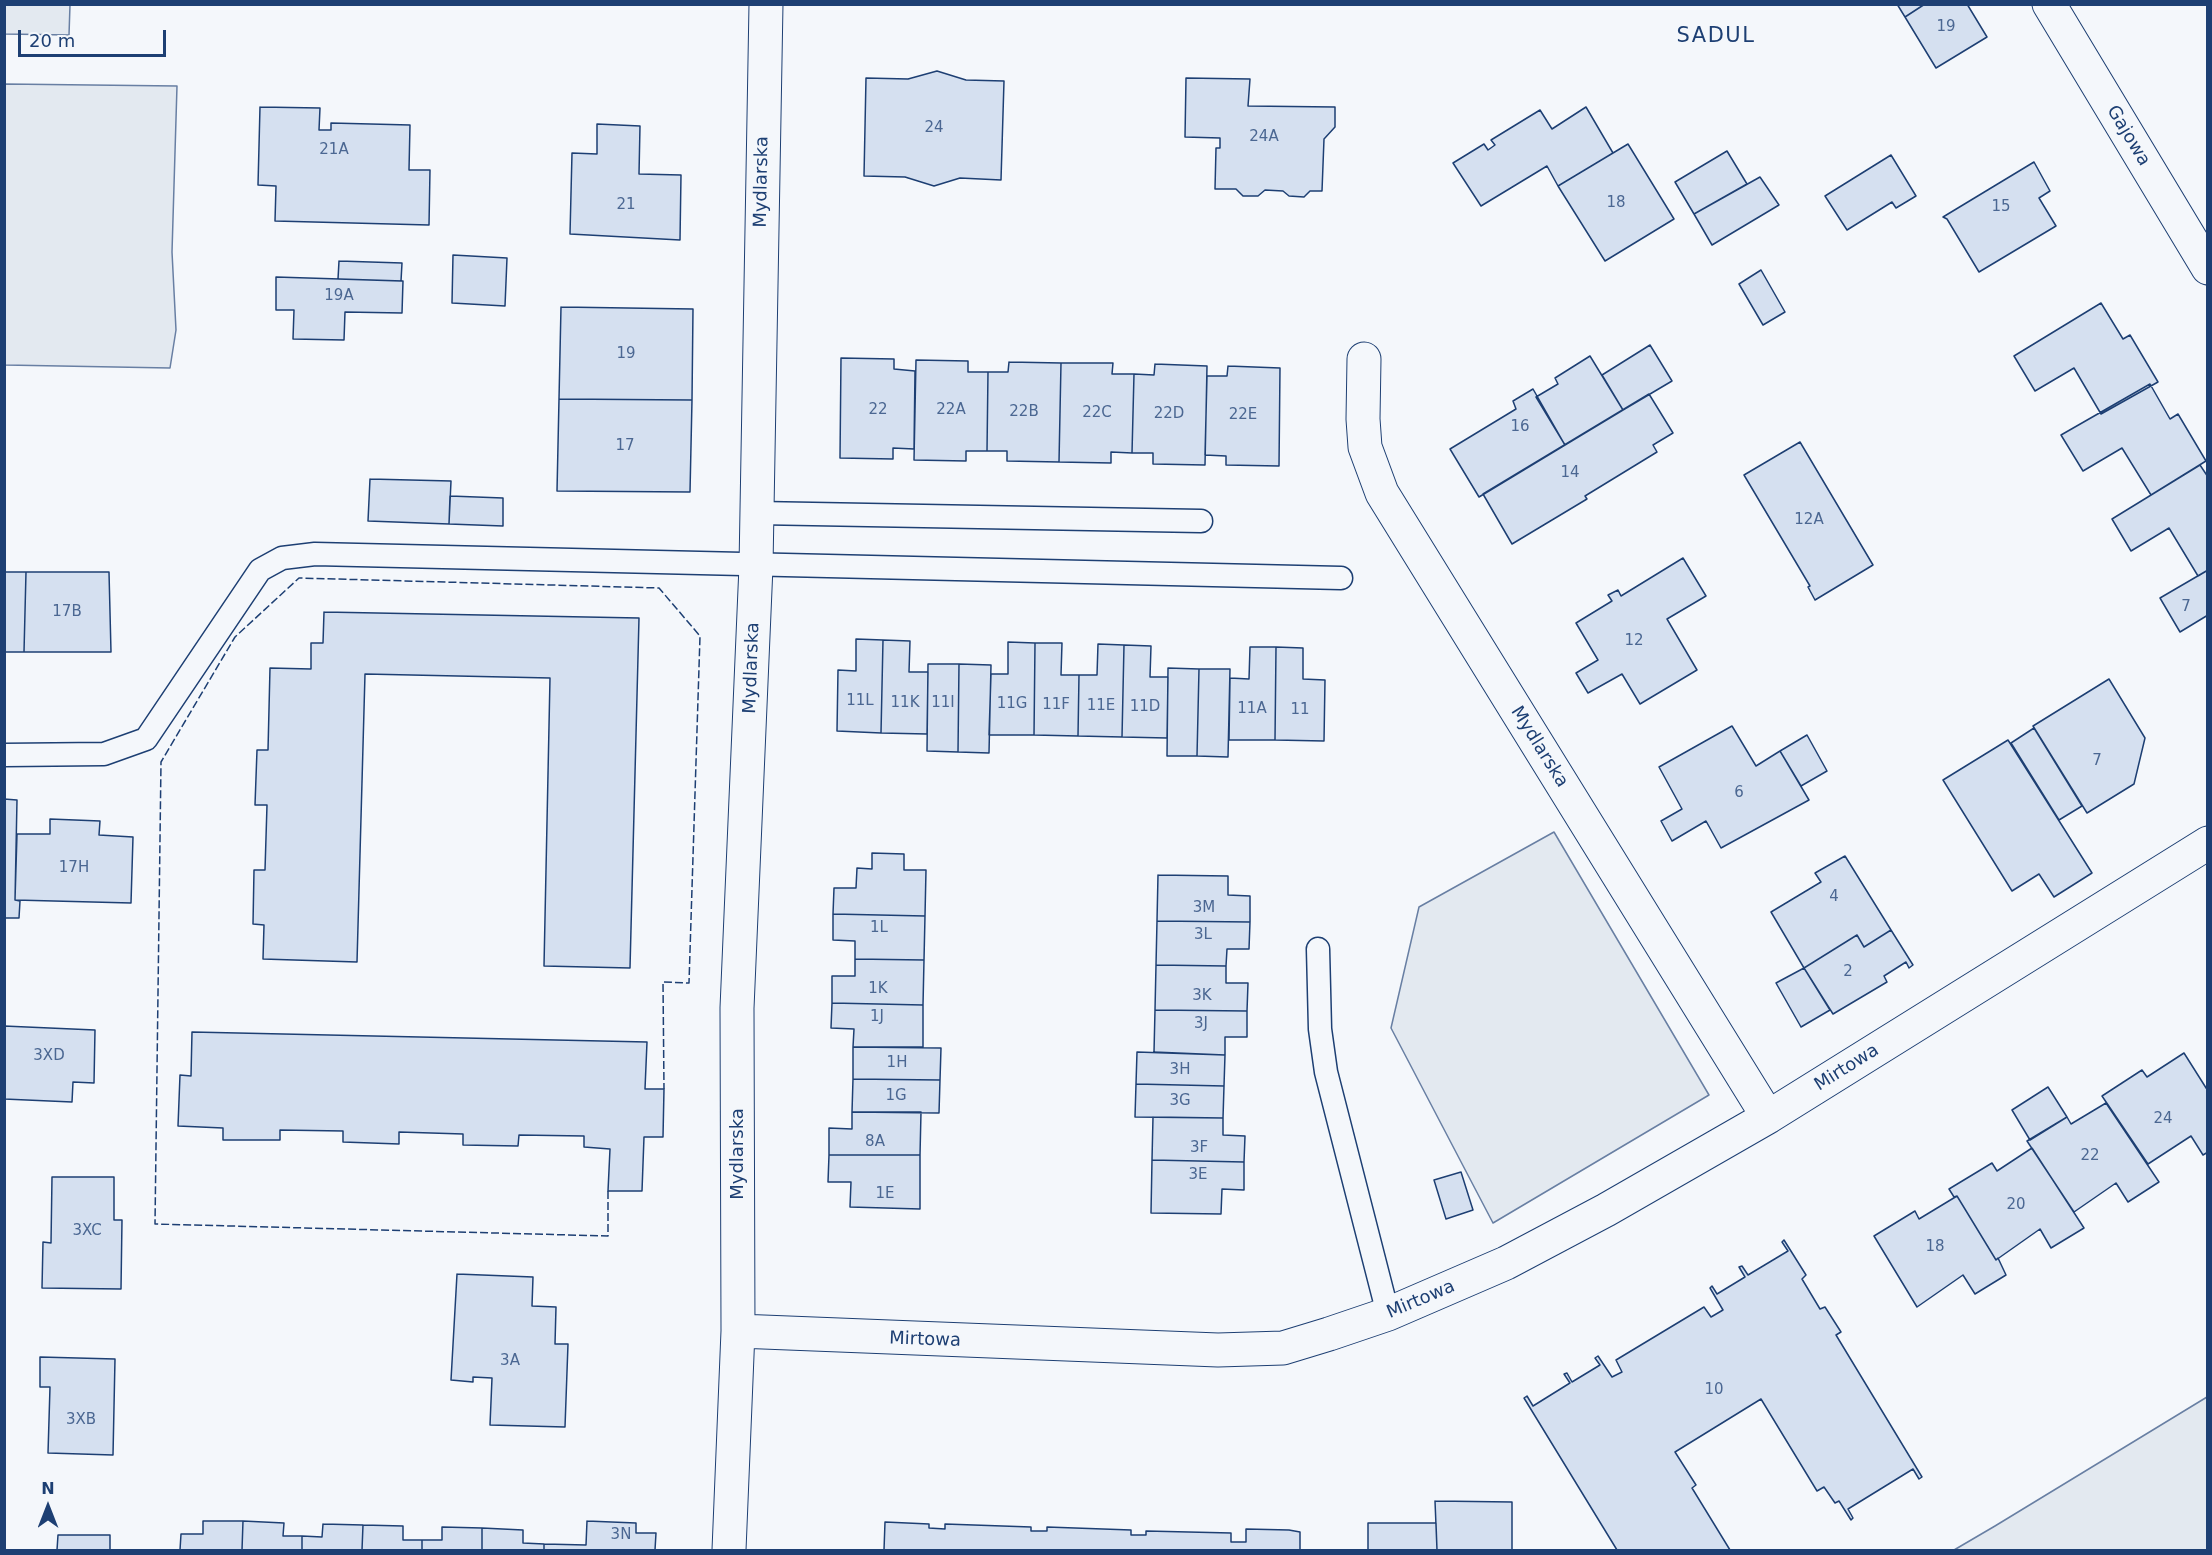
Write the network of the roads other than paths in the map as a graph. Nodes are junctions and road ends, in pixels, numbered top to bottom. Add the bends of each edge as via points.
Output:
1 (766, 4) edge
2 (2049, 4) edge
3 (2208, 268) edge
4 (1364, 359) dead end
5 (757, 513) junction
6 (1201, 521) dead end
7 (756, 566) junction
8 (1341, 578) dead end
9 (4, 755) edge
10 (2208, 843) edge
11 (1318, 950) dead end
12 (1768, 1117) junction
13 (1388, 1314) junction
14 (738, 1331) junction
15 (729, 1551) edge

1 - 5 street, Mydlarska
2 - 3 street, Gajowa
4 - 12 street, Mydlarska via 1365,447 1382,493
5 - 6 lane
5 - 7 street, Mydlarska
7 - 8 lane
7 - 9 lane via 315,554 282,558 260,570 146,739 104,754
7 - 14 street, Mydlarska via 737,1008
10 - 12 street, Mirtowa
11 - 13 lane via 1320,1029 1326,1072
12 - 13 street, Mirtowa via 1506,1263
13 - 14 street, Mirtowa via 1283,1348 1218,1350
14 - 15 street

